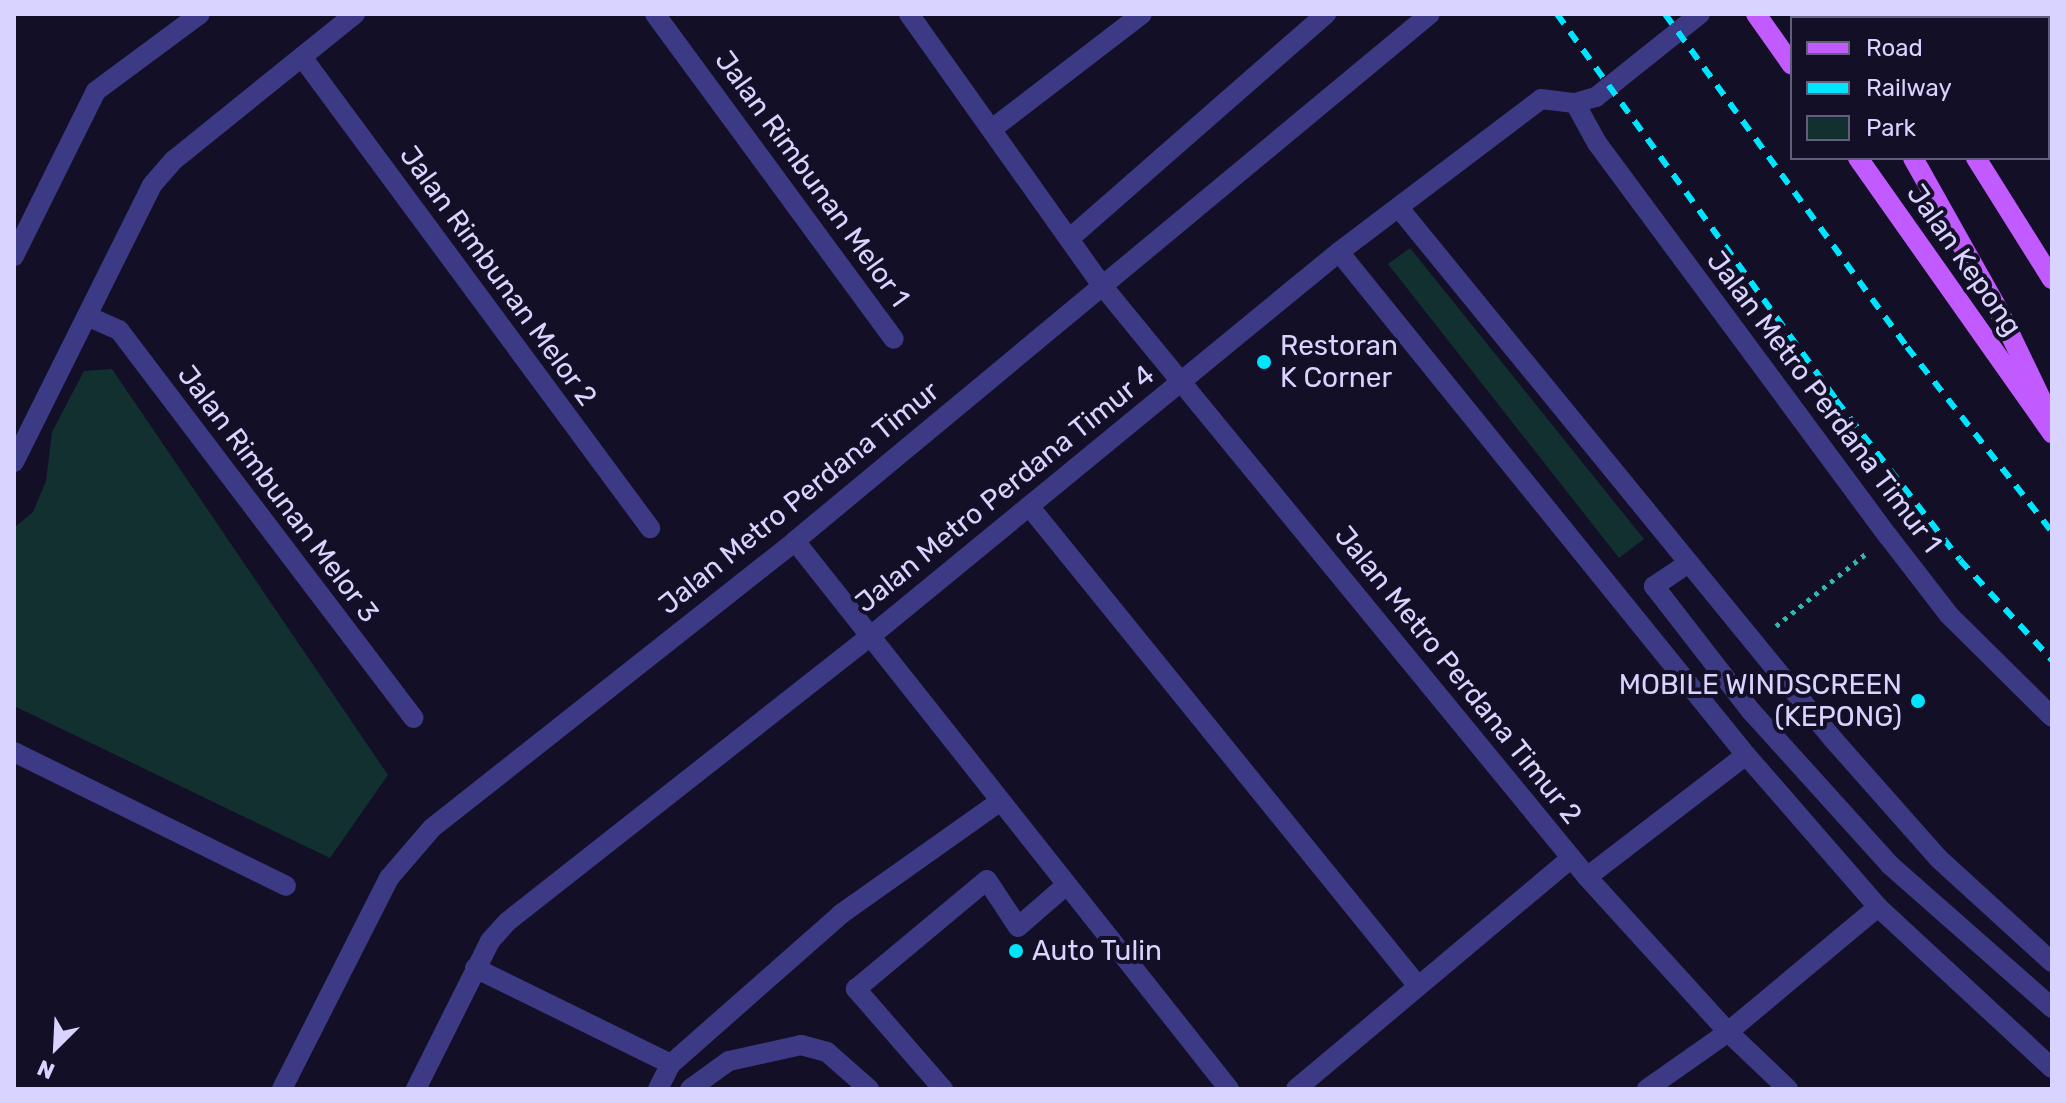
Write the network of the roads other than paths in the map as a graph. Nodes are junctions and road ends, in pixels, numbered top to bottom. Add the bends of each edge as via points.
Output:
1 (200, 14) edge
2 (355, 14) edge
3 (655, 14) edge
4 (909, 14) edge
5 (1142, 14) edge
6 (1326, 14) edge
7 (1430, 14) edge
8 (1700, 14) edge
9 (1756, 14) edge
10 (302, 57) junction
11 (1790, 62) edge
12 (1575, 103) junction
13 (992, 129) junction
14 (1859, 160) edge
15 (1914, 160) edge
16 (1977, 160) edge
17 (1399, 208) junction
18 (1069, 239) junction
19 (1339, 252) junction
20 (14, 256) edge
21 (2052, 279) edge
22 (1100, 283) junction
23 (87, 316) junction
24 (894, 339) dead end
25 (1182, 380) junction
26 (2052, 422) edge
27 (2052, 433) edge
28 (17, 449) edge
29 (1029, 506) junction
30 (650, 528) dead end
31 (795, 541) junction
32 (1687, 564) junction
33 (872, 635) junction
34 (2052, 717) edge
35 (414, 718) dead end
36 (14, 752) edge
37 (1746, 755) junction
38 (999, 802) junction
39 (1571, 858) junction
40 (1587, 877) junction
41 (286, 886) dead end
42 (1064, 887) junction
43 (1878, 907) junction
44 (2052, 962) edge
45 (475, 968) junction
46 (1418, 986) junction
47 (2052, 1008) edge
48 (1728, 1032) junction
49 (671, 1064) junction
50 (2052, 1068) edge
51 (282, 1089) edge
52 (416, 1089) edge
53 (658, 1089) edge
54 (690, 1089) edge
55 (869, 1089) edge
56 (943, 1089) edge
57 (1229, 1089) edge
58 (1296, 1089) edge
59 (1647, 1089) edge
60 (1788, 1089) edge

1 - 20 street via 96,91
2 - 10 street
3 - 24 street, Jalan Rimbunan Melor 1
4 - 13 street, Jalan Metro Perdana Timur 2
5 - 13 street
6 - 18 street
7 - 22 street, Jalan Metro Perdana Timur
8 - 12 street, Jalan Metro Perdana Timur 4 via 1596,97
9 - 11 main road
10 - 23 street via 174,160 152,185
10 - 30 street, Jalan Rimbunan Melor 2
12 - 17 street, Jalan Metro Perdana Timur 4 via 1541,99
12 - 34 street, Jalan Metro Perdana Timur 1 via 1597,143 1949,615
13 - 18 street, Jalan Metro Perdana Timur 2
14 - 27 main road, Jalan Kepong
15 - 26 main road via 1999,311
16 - 21 main road
17 - 19 street, Jalan Metro Perdana Timur 4
17 - 32 street
18 - 22 street, Jalan Metro Perdana Timur 2
19 - 25 street, Jalan Metro Perdana Timur 4
19 - 37 street
22 - 25 street, Jalan Metro Perdana Timur 2
22 - 31 street, Jalan Metro Perdana Timur
23 - 28 street
23 - 35 street, Jalan Rimbunan Melor 3 via 119,330
25 - 29 street, Jalan Metro Perdana Timur 4
25 - 39 street, Jalan Metro Perdana Timur 2
29 - 33 street, Jalan Metro Perdana Timur 4
29 - 46 street
31 - 33 street
31 - 51 street, Jalan Metro Perdana Timur via 432,828 389,878
32 - 44 street via 1938,858
32 - 47 street via 1654,586 1751,711 1890,865
33 - 38 street
33 - 45 street, Jalan Metro Perdana Timur 4 via 507,922
36 - 41 street
37 - 40 street
37 - 43 street
38 - 42 street
38 - 49 street via 841,914
39 - 40 street, Jalan Metro Perdana Timur 2
39 - 46 street
40 - 48 street, Jalan Metro Perdana Timur 2
42 - 56 street via 1018,927 987,880 856,989
42 - 57 street
43 - 48 street
43 - 50 street
45 - 49 street
45 - 52 street, Jalan Metro Perdana Timur 4
46 - 58 street
48 - 59 street
48 - 60 street, Jalan Metro Perdana Timur 2
49 - 53 street
54 - 55 street via 729,1061 801,1045 827,1052

